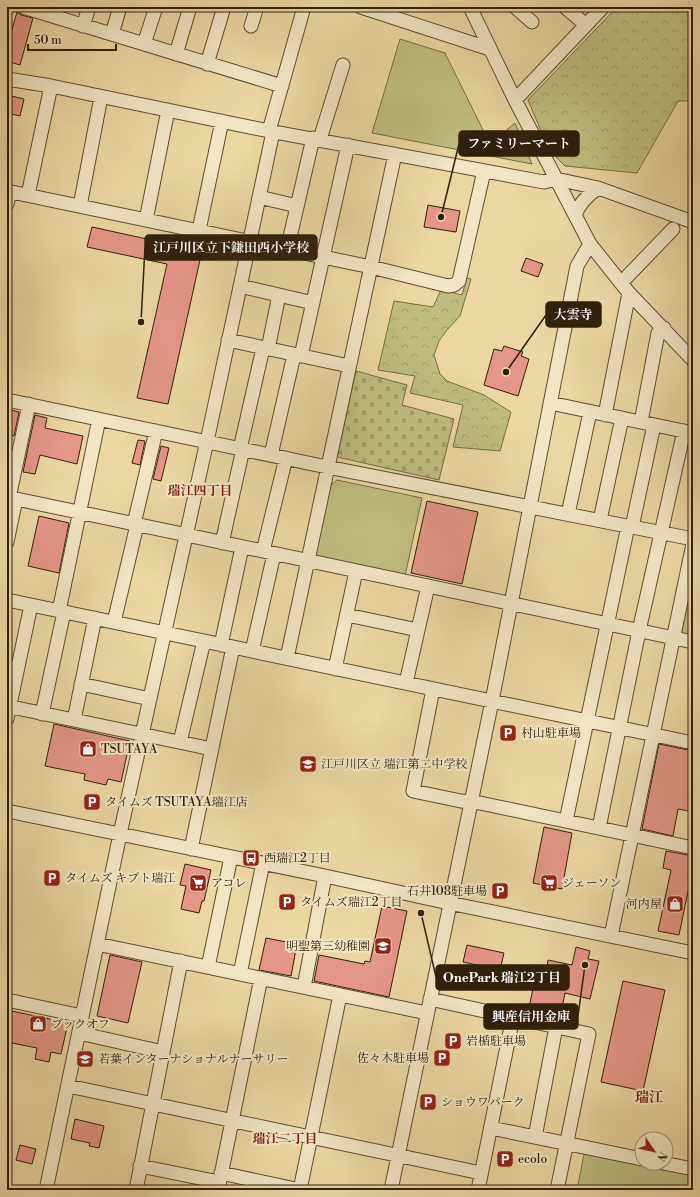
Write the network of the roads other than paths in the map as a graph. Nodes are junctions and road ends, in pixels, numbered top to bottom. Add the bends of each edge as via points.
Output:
1 (23, 7) edge
2 (89, 7) edge
3 (120, 7) edge
4 (156, 7) edge
5 (190, 7) edge
6 (224, 7) edge
7 (257, 7) edge
8 (304, 7) edge
9 (361, 7) edge
10 (470, 7) edge
11 (515, 7) edge
12 (565, 7) edge
13 (603, 7) edge
14 (53, 11) edge
15 (532, 22) dead end
16 (586, 25) junction
17 (83, 26) junction
18 (251, 26) dead end
19 (112, 34) junction
20 (144, 44) junction
21 (490, 49) junction
22 (176, 54) junction
23 (207, 64) junction
24 (343, 66) dead end
25 (7, 79) edge
26 (51, 86) junction
27 (282, 86) junction
28 (101, 97) junction
29 (515, 100) junction
30 (168, 110) junction
31 (222, 121) junction
32 (271, 131) junction
33 (316, 139) junction
34 (348, 145) junction
35 (395, 154) junction
36 (484, 171) junction
37 (556, 179) junction
38 (598, 188) junction
39 (28, 195) junction
40 (8, 196) edge
41 (259, 197) junction
42 (80, 206) junction
43 (297, 206) junction
44 (575, 215) junction
45 (146, 220) junction
46 (693, 222) edge
47 (673, 229) dead end
48 (199, 230) junction
49 (249, 242) junction
50 (590, 244) junction
51 (287, 250) junction
52 (323, 257) junction
53 (371, 267) junction
54 (240, 286) junction
55 (625, 288) junction
56 (279, 295) junction
57 (313, 303) junction
58 (664, 328) junction
59 (228, 340) junction
60 (265, 348) junction
61 (298, 355) junction
62 (693, 360) edge
63 (349, 366) junction
64 (7, 400) edge
65 (550, 403) junction
66 (28, 404) junction
67 (590, 412) junction
68 (605, 415) junction
69 (622, 418) junction
70 (98, 419) junction
71 (641, 422) junction
72 (654, 425) junction
73 (156, 431) junction
74 (688, 432) edge
75 (206, 442) junction
76 (241, 449) junction
77 (271, 455) junction
78 (286, 458) junction
79 (327, 467) junction
80 (11, 498) edge
81 (529, 506) junction
82 (79, 512) junction
83 (568, 514) junction
84 (600, 520) junction
85 (135, 525) junction
86 (630, 526) junction
87 (661, 532) junction
88 (186, 535) junction
89 (693, 539) edge
90 (7, 542) edge
91 (222, 543) junction
92 (693, 544) edge
93 (242, 547) junction
94 (269, 552) junction
95 (308, 561) junction
96 (356, 571) junction
97 (428, 586) junction
98 (7, 600) edge
99 (510, 604) junction
100 (31, 605) junction
101 (61, 611) junction
102 (346, 615) junction
103 (95, 618) junction
104 (114, 622) junction
105 (608, 624) junction
106 (418, 630) junction
107 (639, 631) junction
108 (165, 633) junction
109 (674, 638) junction
110 (204, 641) junction
111 (693, 642) edge
112 (227, 646) junction
113 (252, 651) junction
114 (287, 658) junction
115 (335, 669) junction
116 (81, 684) junction
117 (406, 684) junction
118 (433, 689) junction
119 (150, 699) junction
120 (492, 701) junction
121 (8, 711) edge
122 (42, 714) junction
123 (74, 720) junction
124 (588, 721) junction
125 (619, 728) junction
126 (143, 734) junction
127 (654, 735) junction
128 (180, 742) junction
129 (693, 744) edge
130 (212, 749) junction
131 (471, 802) junction
132 (7, 811) edge
133 (566, 821) junction
134 (599, 828) junction
135 (120, 834) junction
136 (632, 835) junction
137 (191, 848) junction
138 (693, 848) edge
139 (231, 857) junction
140 (263, 863) junction
141 (325, 876) junction
142 (449, 903) junction
143 (611, 936) junction
144 (97, 944) junction
145 (693, 953) edge
146 (181, 961) junction
147 (208, 967) junction
148 (240, 974) junction
149 (261, 978) junction
150 (304, 987) junction
151 (340, 994) junction
152 (430, 999) junction
153 (7, 1000) edge
154 (427, 1013) junction
155 (82, 1016) junction
156 (513, 1017) junction
157 (556, 1027) junction
158 (79, 1033) junction
159 (163, 1052) junction
160 (68, 1086) junction
161 (153, 1104) junction
162 (232, 1121) junction
163 (491, 1128) junction
164 (535, 1137) junction
165 (311, 1138) junction
166 (567, 1143) junction
167 (398, 1156) junction
168 (634, 1157) edge
169 (674, 1165) edge
170 (140, 1166) junction
171 (693, 1169) edge
172 (481, 1173) junction
173 (220, 1182) edge
174 (46, 1190) edge
175 (136, 1190) edge
176 (300, 1190) edge
177 (390, 1190) edge
178 (478, 1190) edge
179 (557, 1190) edge

1 - 14 street
2 - 17 street
3 - 19 street
4 - 20 street
5 - 22 street
6 - 23 street
7 - 18 street
8 - 27 street
9 - 21 street
10 - 21 street
11 - 15 street
12 - 16 street
13 - 16 street
14 - 17 street
16 - 29 street
17 - 19 street
19 - 20 street
20 - 22 street
21 - 29 street
22 - 23 street
23 - 27 street
24 - 33 street
25 - 26 street
26 - 28 street
26 - 39 street
27 - 32 street
28 - 30 street
28 - 42 street
29 - 37 street
30 - 31 street
30 - 45 street
31 - 32 street
31 - 48 street
32 - 33 street
32 - 41 street
33 - 34 street
33 - 43 street
34 - 35 street
34 - 52 street
35 - 36 street
35 - 53 street
36 - 37 street via 544,182
36 - 53 street via 459,281 448,286
37 - 38 street
37 - 44 street
38 - 44 street via 580,204
38 - 46 street
39 - 40 street
39 - 42 street
41 - 43 street
41 - 49 street
42 - 45 street
43 - 51 street
44 - 50 street
45 - 48 street
47 - 55 street
48 - 49 street
49 - 51 street
49 - 54 street
50 - 55 street
50 - 65 street via 577,266
51 - 52 street
52 - 53 street
52 - 57 street
53 - 63 street
54 - 56 street
54 - 59 street
55 - 58 street
55 - 68 street
56 - 57 street
56 - 60 street
57 - 61 street
58 - 62 street
58 - 71 street via 658,333
59 - 60 street
59 - 75 street
60 - 61 street
60 - 76 street
61 - 63 street
61 - 77 street
63 - 79 street
64 - 66 street
65 - 67 street
65 - 81 street
66 - 70 street
66 - 80 street
67 - 68 street
67 - 83 street
68 - 69 street
69 - 71 street
69 - 84 street
70 - 73 street
70 - 82 street
71 - 72 street
72 - 74 street
72 - 86 street
73 - 75 street
73 - 85 street
74 - 87 street
75 - 76 street
75 - 88 street
76 - 77 street
76 - 91 street
77 - 78 street
78 - 79 street
78 - 94 street
79 - 81 street
79 - 95 street
80 - 82 street
80 - 90 street
81 - 83 street
81 - 99 street
82 - 85 street
82 - 101 street
83 - 84 street
84 - 86 street
85 - 88 street
85 - 104 street
86 - 87 street
86 - 105 street
87 - 89 street
87 - 107 street
88 - 91 street
88 - 108 street
91 - 93 street
92 - 109 street
93 - 94 street
93 - 112 street
94 - 95 street
94 - 113 street
95 - 96 street
95 - 114 street
96 - 97 street
96 - 102 street
97 - 99 street
97 - 106 street
98 - 100 street
99 - 105 street
99 - 120 street
100 - 101 street
100 - 121 street
101 - 103 street
101 - 122 street
102 - 106 street
102 - 115 street
103 - 104 street
103 - 116 street
104 - 108 street
105 - 107 street
105 - 124 street
106 - 117 street
107 - 109 street
107 - 125 street
108 - 110 street
108 - 119 street
109 - 111 street
109 - 127 street
110 - 112 street
110 - 128 street
112 - 113 street
112 - 130 street
113 - 114 street
114 - 115 street
115 - 117 street
116 - 119 street
116 - 123 street
117 - 118 street
118 - 120 street
118 - 131 street via 413,791
119 - 126 street
120 - 124 street
120 - 131 street
121 - 122 street
122 - 123 street
123 - 126 street
124 - 125 street
124 - 133 street
125 - 127 street
125 - 134 street
126 - 128 street
126 - 135 street
127 - 129 street
127 - 136 street
128 - 130 street
130 - 137 street
131 - 133 street
131 - 142 street
132 - 135 street
133 - 134 street
134 - 136 street
135 - 137 street
135 - 144 street
136 - 138 street
136 - 143 street
137 - 139 street
139 - 140 street
139 - 147 street
140 - 141 street
140 - 148 street
141 - 142 street
141 - 150 street
142 - 143 street
142 - 152 street
143 - 145 street
144 - 146 street
144 - 155 street
146 - 147 street
146 - 159 street
147 - 148 street
148 - 149 street
149 - 150 street
149 - 162 street
150 - 151 street
151 - 154 street
151 - 165 street
152 - 154 street
152 - 156 street
153 - 155 street
154 - 167 street
155 - 158 street
156 - 157 street
156 - 163 street
157 - 164 street
157 - 166 street via 589,1034
158 - 159 street
158 - 160 street
159 - 161 street
160 - 161 street
160 - 174 street
161 - 162 street
161 - 170 street
162 - 165 street
162 - 173 street
163 - 164 street
163 - 172 street
164 - 166 street
165 - 167 street
165 - 176 street
166 - 168 street
166 - 179 street
167 - 172 street
167 - 177 street
169 - 171 street
170 - 173 street
170 - 175 street
172 - 178 street
173 - 176 street

